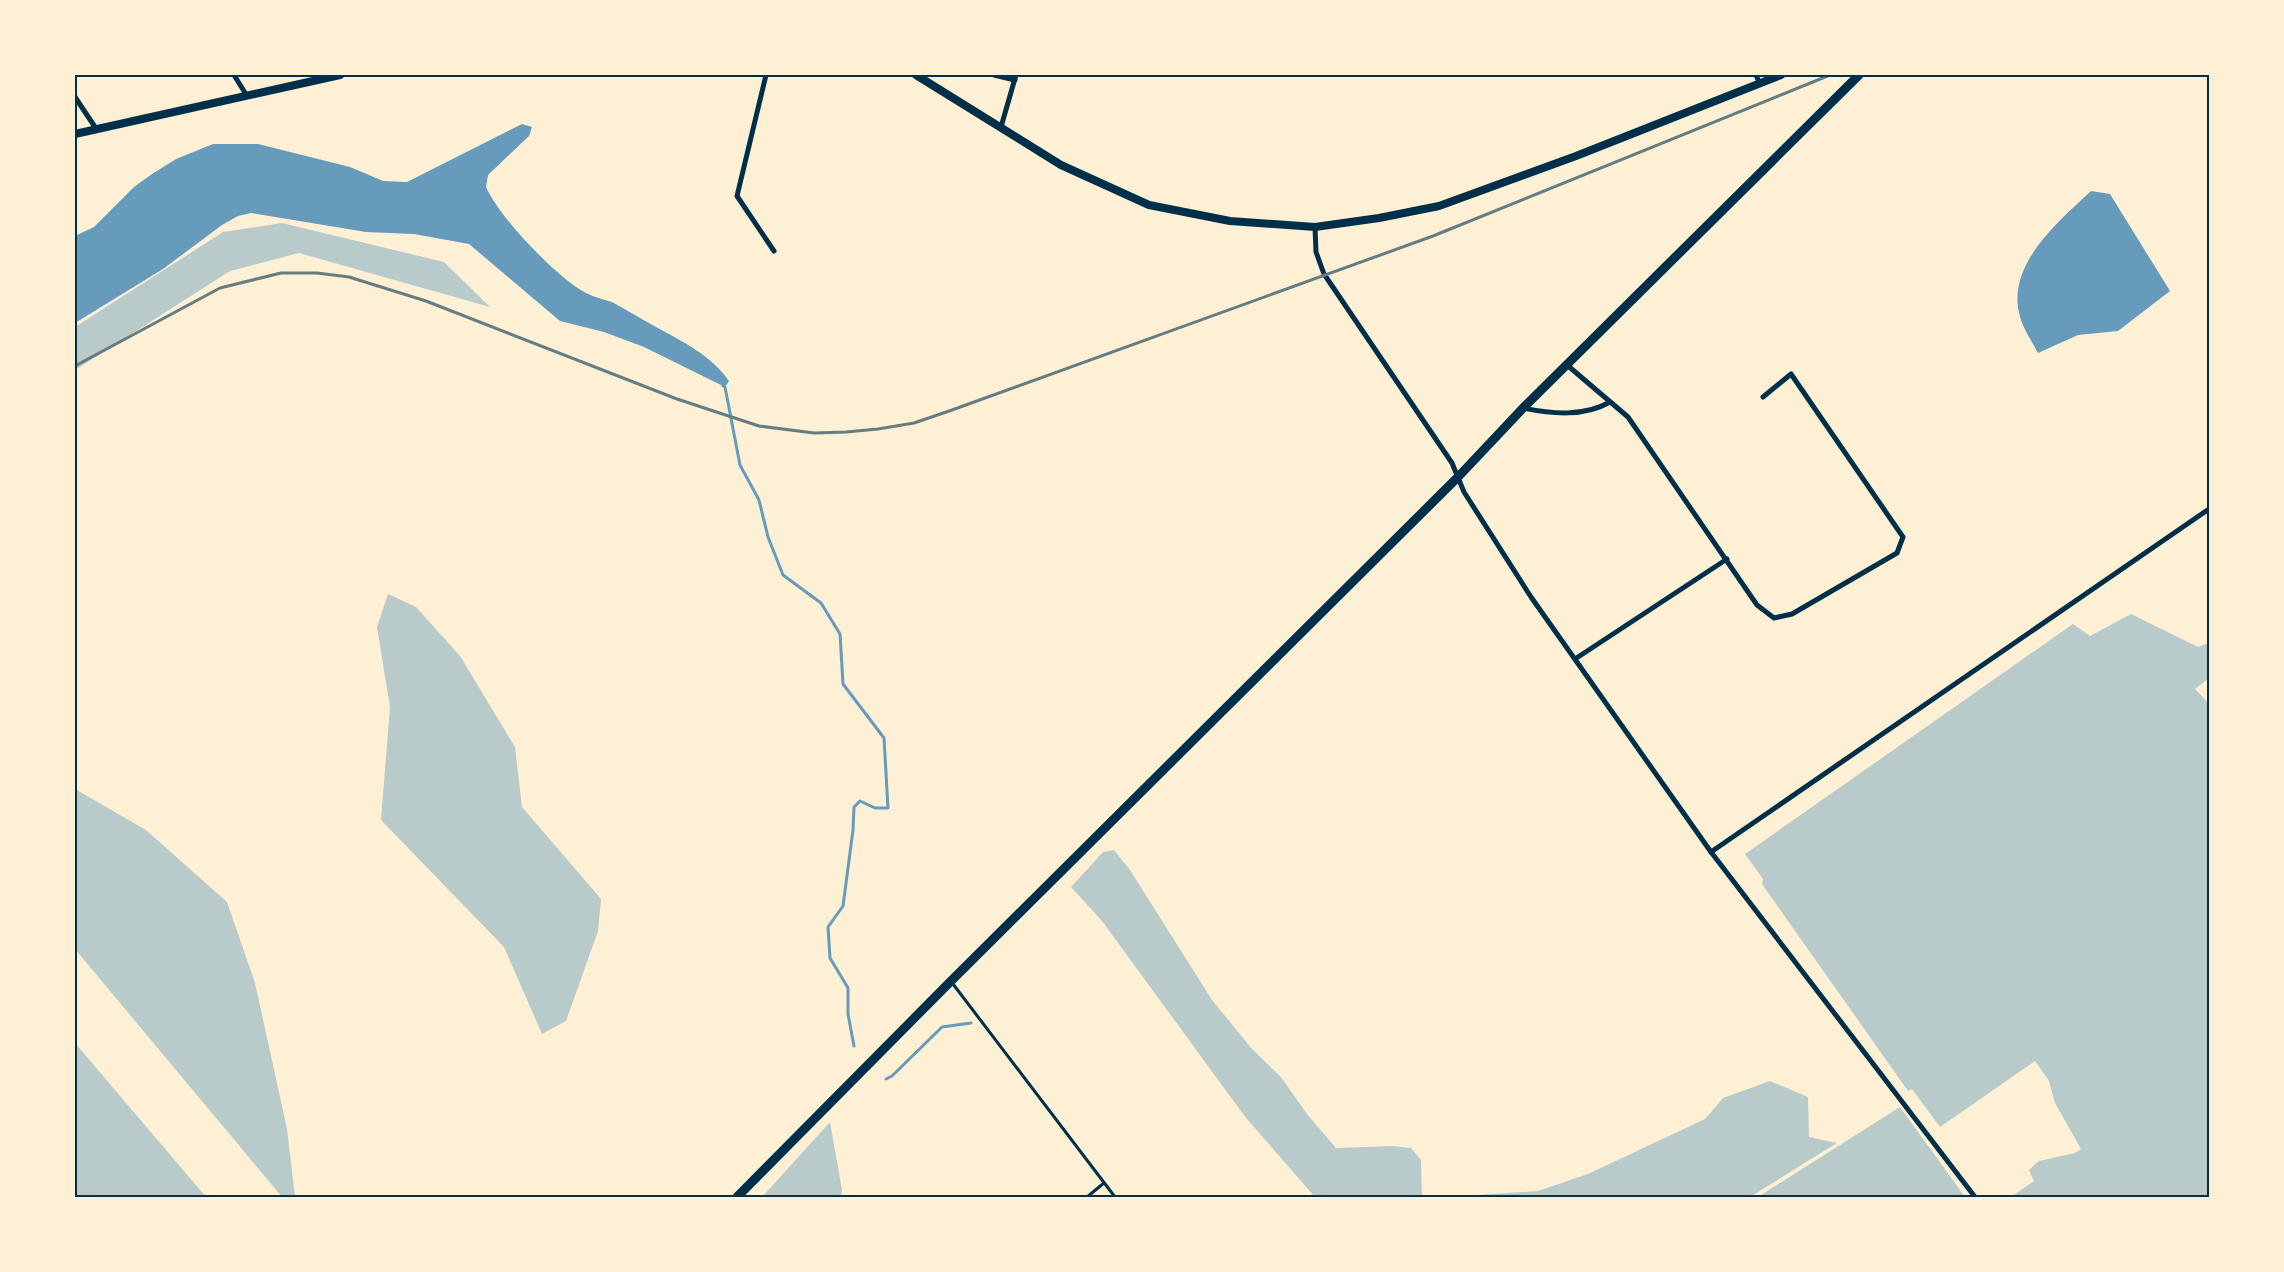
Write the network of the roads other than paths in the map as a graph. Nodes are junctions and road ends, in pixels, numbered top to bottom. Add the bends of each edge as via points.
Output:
1 (234, 75) edge
2 (340, 75) edge
3 (766, 75) edge
4 (916, 75) edge
5 (994, 75) edge
6 (1756, 75) edge
7 (1859, 75) edge
8 (1780, 76) edge
9 (1015, 78) edge
10 (1760, 84) junction
11 (247, 96) junction
12 (75, 97) edge
13 (1001, 127) junction
14 (97, 130) junction
15 (75, 134) edge
16 (1315, 226) junction
17 (774, 251) dead end
18 (1567, 365) junction
19 (1763, 397) dead end
20 (1610, 402) junction
21 (1523, 408) junction
22 (1459, 476) junction
23 (2209, 509) edge
24 (1727, 559) junction
25 (1575, 659) junction
26 (1711, 852) junction
27 (951, 981) junction
28 (1104, 1183) junction
29 (737, 1197) edge
30 (1087, 1197) edge
31 (1115, 1197) edge
32 (1975, 1197) edge

1 - 11 street
2 - 11 main road
3 - 17 street via 737,196
4 - 13 main road
5 - 9 street
6 - 10 street
7 - 18 main road
8 - 10 main road
9 - 13 street
10 - 16 main road via 1439,206
11 - 14 main road
12 - 14 street
13 - 16 main road via 1061,165 1149,205 1230,221
14 - 15 main road
16 - 22 street via 1316,252 1324,274
18 - 20 street
18 - 21 main road
19 - 24 street via 1791,374 1903,537 1897,553 1792,614 1774,618 1757,605
20 - 21 street via 1586,412
20 - 24 street via 1644,438
21 - 22 main road
22 - 25 street via 1464,492
22 - 27 main road
23 - 26 street
24 - 25 street
25 - 26 street
26 - 32 street
27 - 28 lane
27 - 29 main road
28 - 30 lane
28 - 31 lane

